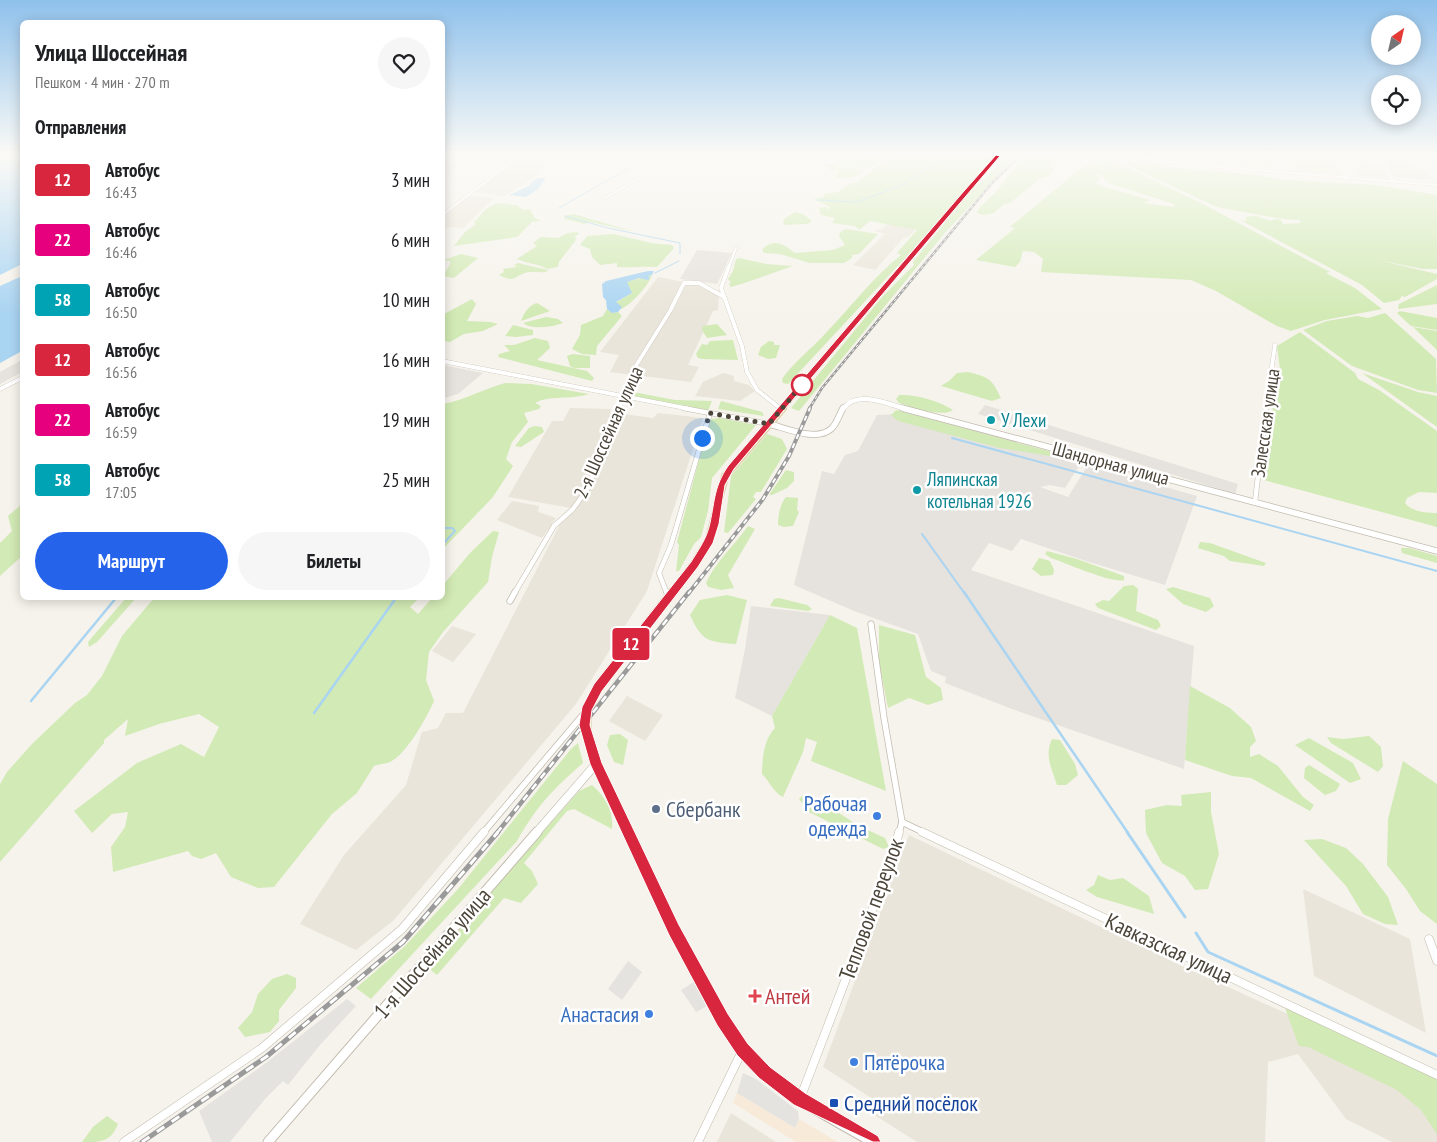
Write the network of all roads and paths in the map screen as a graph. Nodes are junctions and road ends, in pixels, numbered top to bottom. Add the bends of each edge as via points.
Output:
1 (951, 209) edge
2 (736, 248) dead end
3 (724, 297) junction
4 (1275, 345) dead end
5 (445, 361) edge
6 (20, 379) edge
7 (0, 389) edge
8 (624, 397) junction
9 (781, 409) junction
10 (710, 413) junction
11 (769, 424) junction
12 (1255, 502) junction
13 (1437, 551) edge
14 (668, 596) junction
15 (510, 601) dead end
16 (872, 624) dead end
17 (586, 710) junction
18 (596, 764) junction
19 (902, 822) junction
20 (1437, 943) edge
21 (1437, 961) edge
22 (743, 1049) junction
23 (1437, 1075) edge
24 (800, 1099) junction
25 (124, 1142) edge
26 (268, 1142) edge
27 (698, 1142) edge
28 (872, 1142) edge

1 - 9 main road
2 - 3 street via 721,288
3 - 8 street, 2-я Шоссейная улица via 699,283 684,283 632,372
3 - 9 street via 742,346 747,372 757,390
4 - 12 street, Залесская улица
5 - 8 street
6 - 7 street
8 - 10 street
8 - 15 street, 2-я Шоссейная улица via 588,488 573,509 554,526
9 - 11 main road
10 - 11 street
10 - 14 street via 671,544 659,573
11 - 12 street, Шандорная улица via 823,433 832,429 847,403 858,398 868,399
11 - 14 main road via 725,476 708,543
12 - 13 street, Шандорная улица
14 - 17 main road via 598,687
16 - 19 street, Тепловой переулок
17 - 18 main road via 584,725
17 - 25 street via 402,930 262,1048
18 - 22 street via 678,938 722,1019
18 - 26 street, 1-я Шоссейная улица
19 - 23 street, Кавказская улица
19 - 24 street, Тепловой переулок via 892,858
20 - 21 street via 1429,939
22 - 24 street via 765,1072
22 - 27 street
24 - 28 street

